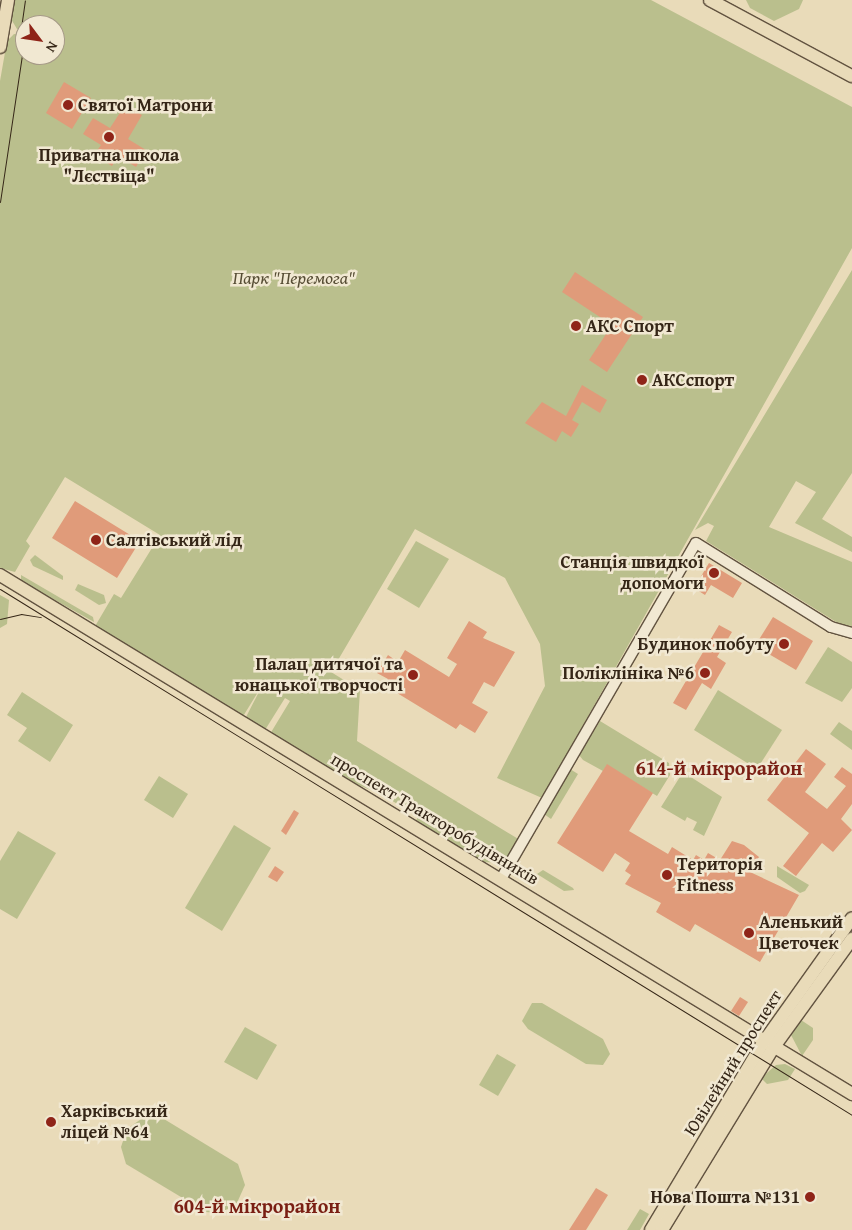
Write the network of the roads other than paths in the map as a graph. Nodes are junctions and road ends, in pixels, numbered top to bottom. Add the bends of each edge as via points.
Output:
1 (8, 0) edge
2 (710, 0) edge
3 (0, 47) edge
4 (852, 76) edge
5 (0, 575) edge
6 (852, 633) edge
7 (501, 879) junction
8 (852, 918) edge
9 (852, 939) edge
10 (768, 1045) junction
11 (852, 1094) edge
12 (651, 1230) edge
13 (662, 1230) edge

1 - 3 main road
2 - 4 main road
5 - 7 main road, проспект Тракторобудівників
6 - 7 street via 831,627 696,543
7 - 10 main road, проспект Тракторобудівників
8 - 10 main road, Ювілейний проспект
9 - 10 main road, Ювілейний проспект
10 - 11 main road, проспект Тракторобудівників
10 - 12 main road, Ювілейний проспект
10 - 13 main road, Ювілейний проспект

